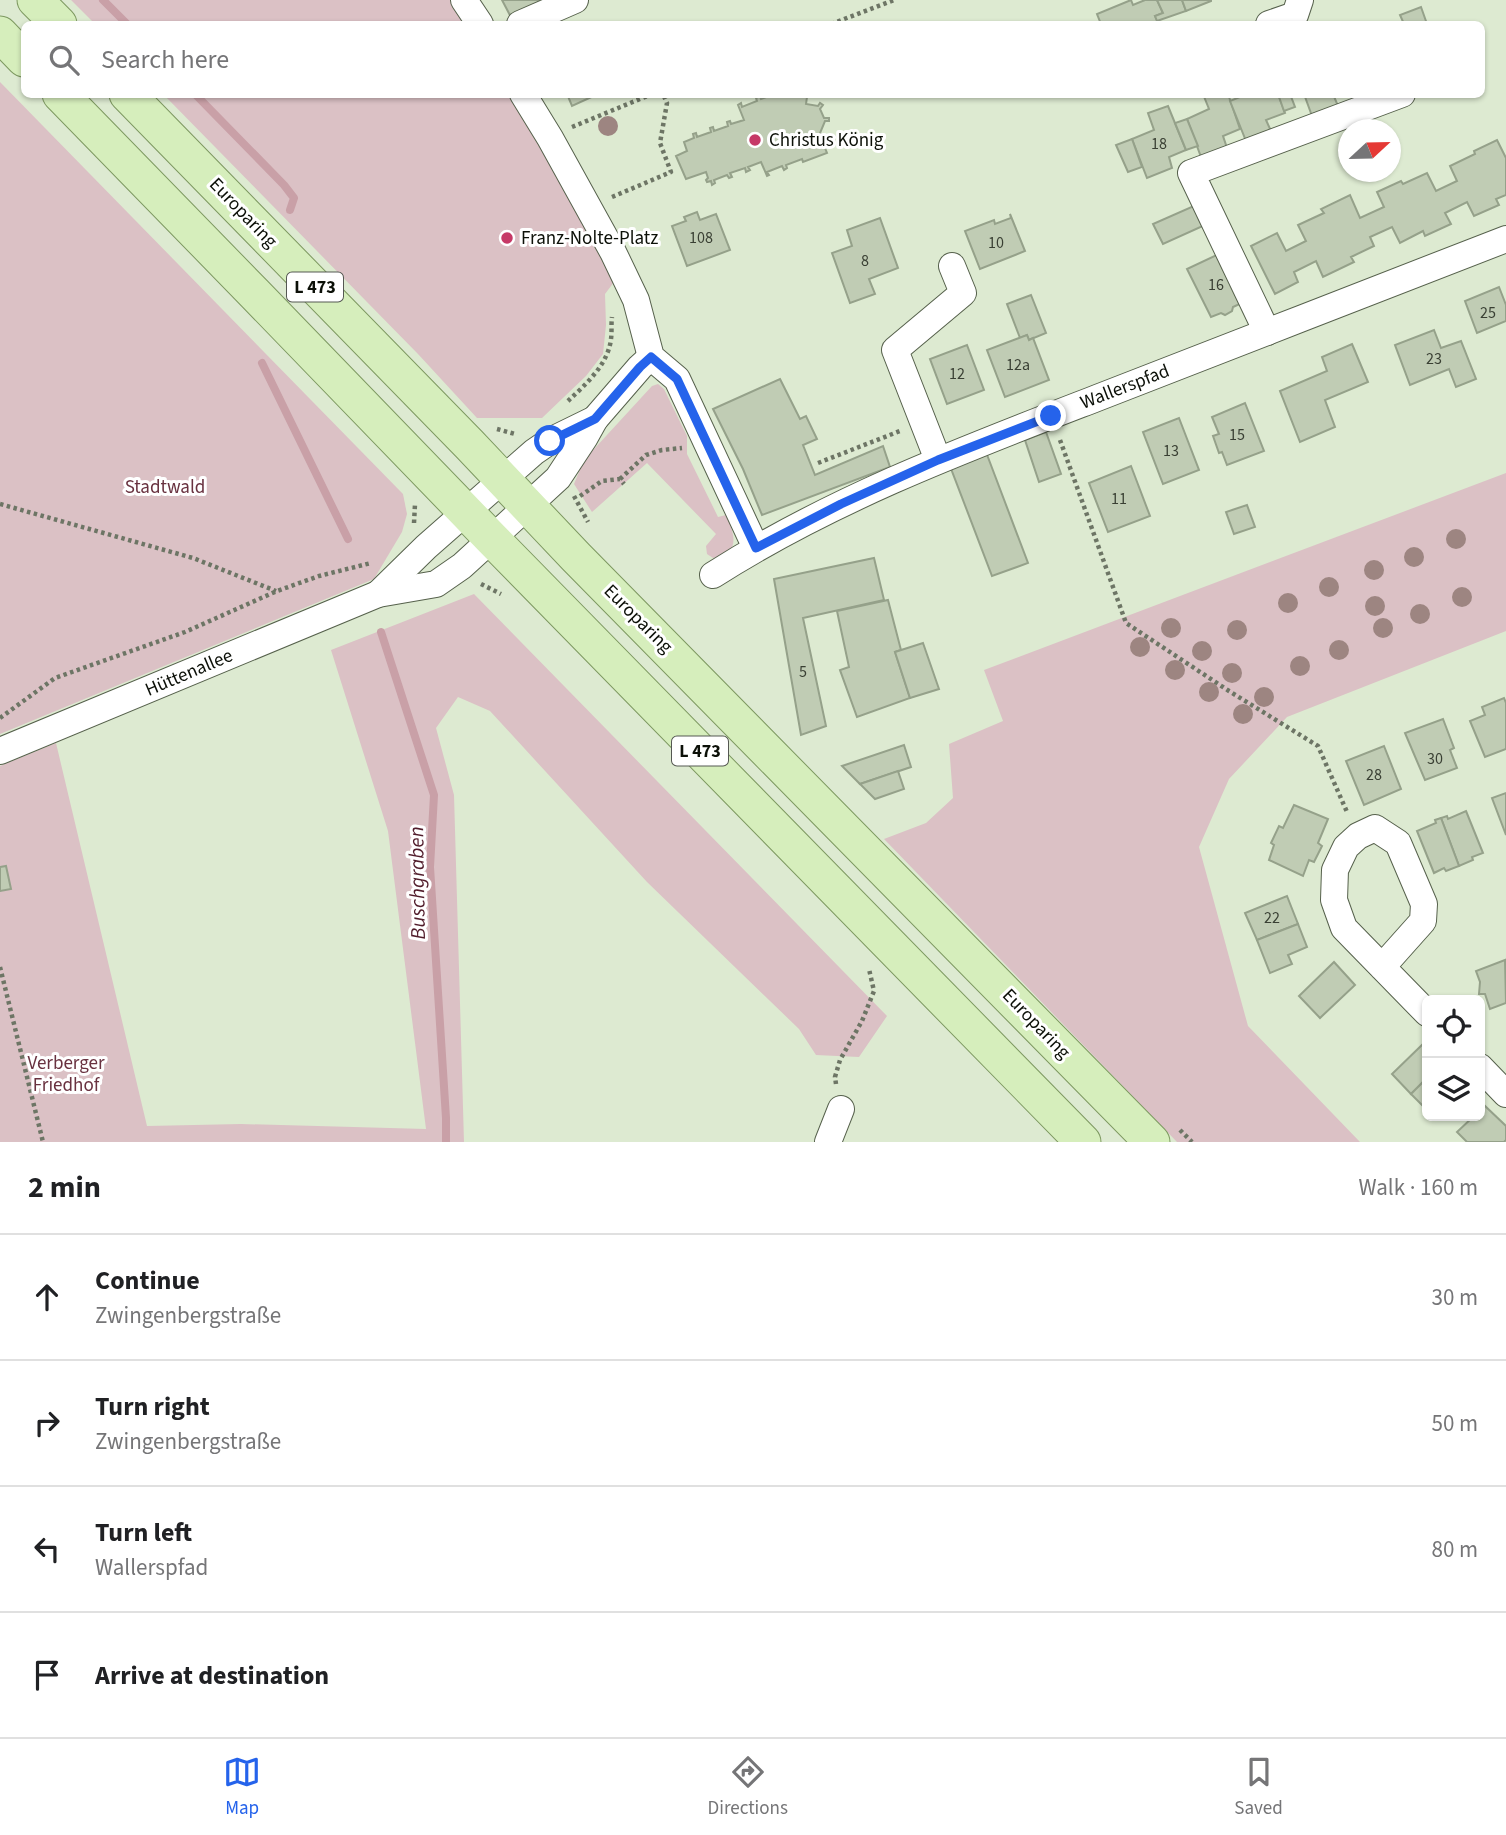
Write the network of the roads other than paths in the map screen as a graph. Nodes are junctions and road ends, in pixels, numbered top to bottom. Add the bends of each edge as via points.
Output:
1 (35, 0) edge
2 (464, 0) edge
3 (575, 0) edge
4 (1300, 0) edge
5 (56, 21) edge
6 (478, 21) edge
7 (527, 21) edge
8 (1278, 21) edge
9 (0, 34) edge
10 (21, 55) edge
11 (64, 98) edge
12 (131, 98) edge
13 (525, 98) edge
14 (1391, 98) edge
15 (1506, 239) edge
16 (952, 266) dead end
17 (1267, 332) junction
18 (651, 357) junction
19 (595, 419) junction
20 (938, 460) junction
21 (503, 479) junction
22 (529, 505) junction
23 (466, 512) junction
24 (492, 539) junction
25 (756, 548) junction
26 (713, 575) dead end
27 (378, 594) junction
28 (0, 751) edge
29 (1382, 967) junction
30 (1422, 1008) edge
31 (1485, 1072) edge
32 (1506, 1094) edge
33 (841, 1109) road end
34 (828, 1142) edge
35 (1083, 1142) edge
36 (1152, 1142) edge

1 - 5 main road
2 - 6 street
3 - 7 street
4 - 8 street via 1295,15
9 - 10 main road
11 - 23 main road, L 473
12 - 21 main road, Europaring / L 473
13 - 18 street via 628,282
14 - 17 street via 1191,173
15 - 17 street, Wallerspfad
16 - 20 street via 962,293 895,350
17 - 20 street, Wallerspfad
18 - 19 street
18 - 25 street via 677,379
19 - 21 street, Hüttenallee via 550,441
19 - 22 street, Hüttenallee via 558,478
20 - 25 street, Wallerspfad
21 - 22 main road, Europaring / L 473
21 - 23 street, Hüttenallee
22 - 24 street, Hüttenallee
22 - 36 main road, Europaring / L 473
23 - 24 main road, L 473
23 - 27 street, Hüttenallee via 423,535
24 - 27 street, Hüttenallee via 436,584
24 - 35 main road, L 473
25 - 26 street, Wallerspfad
27 - 28 street, Hüttenallee
29 - 29 street via 1423,921 1424,904 1398,843 1375,828 1346,847 1335,870 1334,900 1344,928
29 - 30 street
31 - 32 street
33 - 34 street

